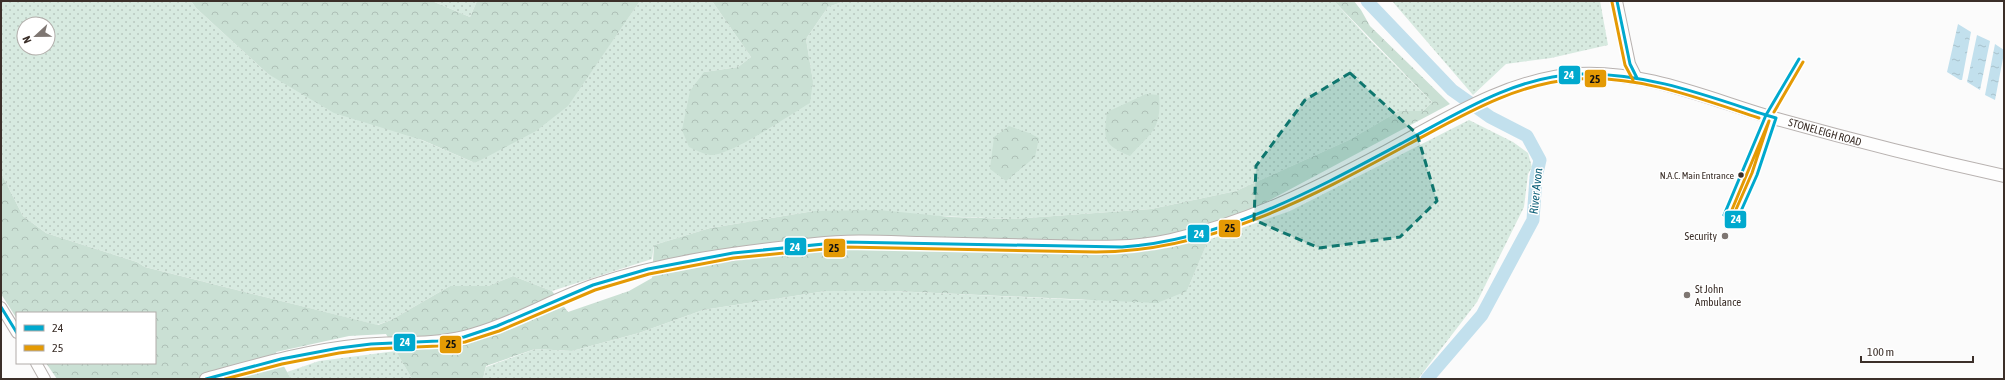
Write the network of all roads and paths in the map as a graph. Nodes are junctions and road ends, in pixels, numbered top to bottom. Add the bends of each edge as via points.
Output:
1 (1617, 1) edge
2 (1637, 78) junction
3 (2004, 176) edge
4 (1, 307) edge
5 (16, 331) edge
6 (37, 364) edge
7 (45, 379) edge
8 (206, 379) edge

1 - 2 street via 1630,64
2 - 3 main road, STONELEIGH ROAD via 1705,95 1861,143
2 - 8 main road, STONELEIGH ROAD via 1578,74 1550,78 1506,90 1344,174 1248,219 1165,242 1121,248 821,243 697,259 643,269 600,283 482,332 460,338 338,348
4 - 5 street
6 - 7 street

